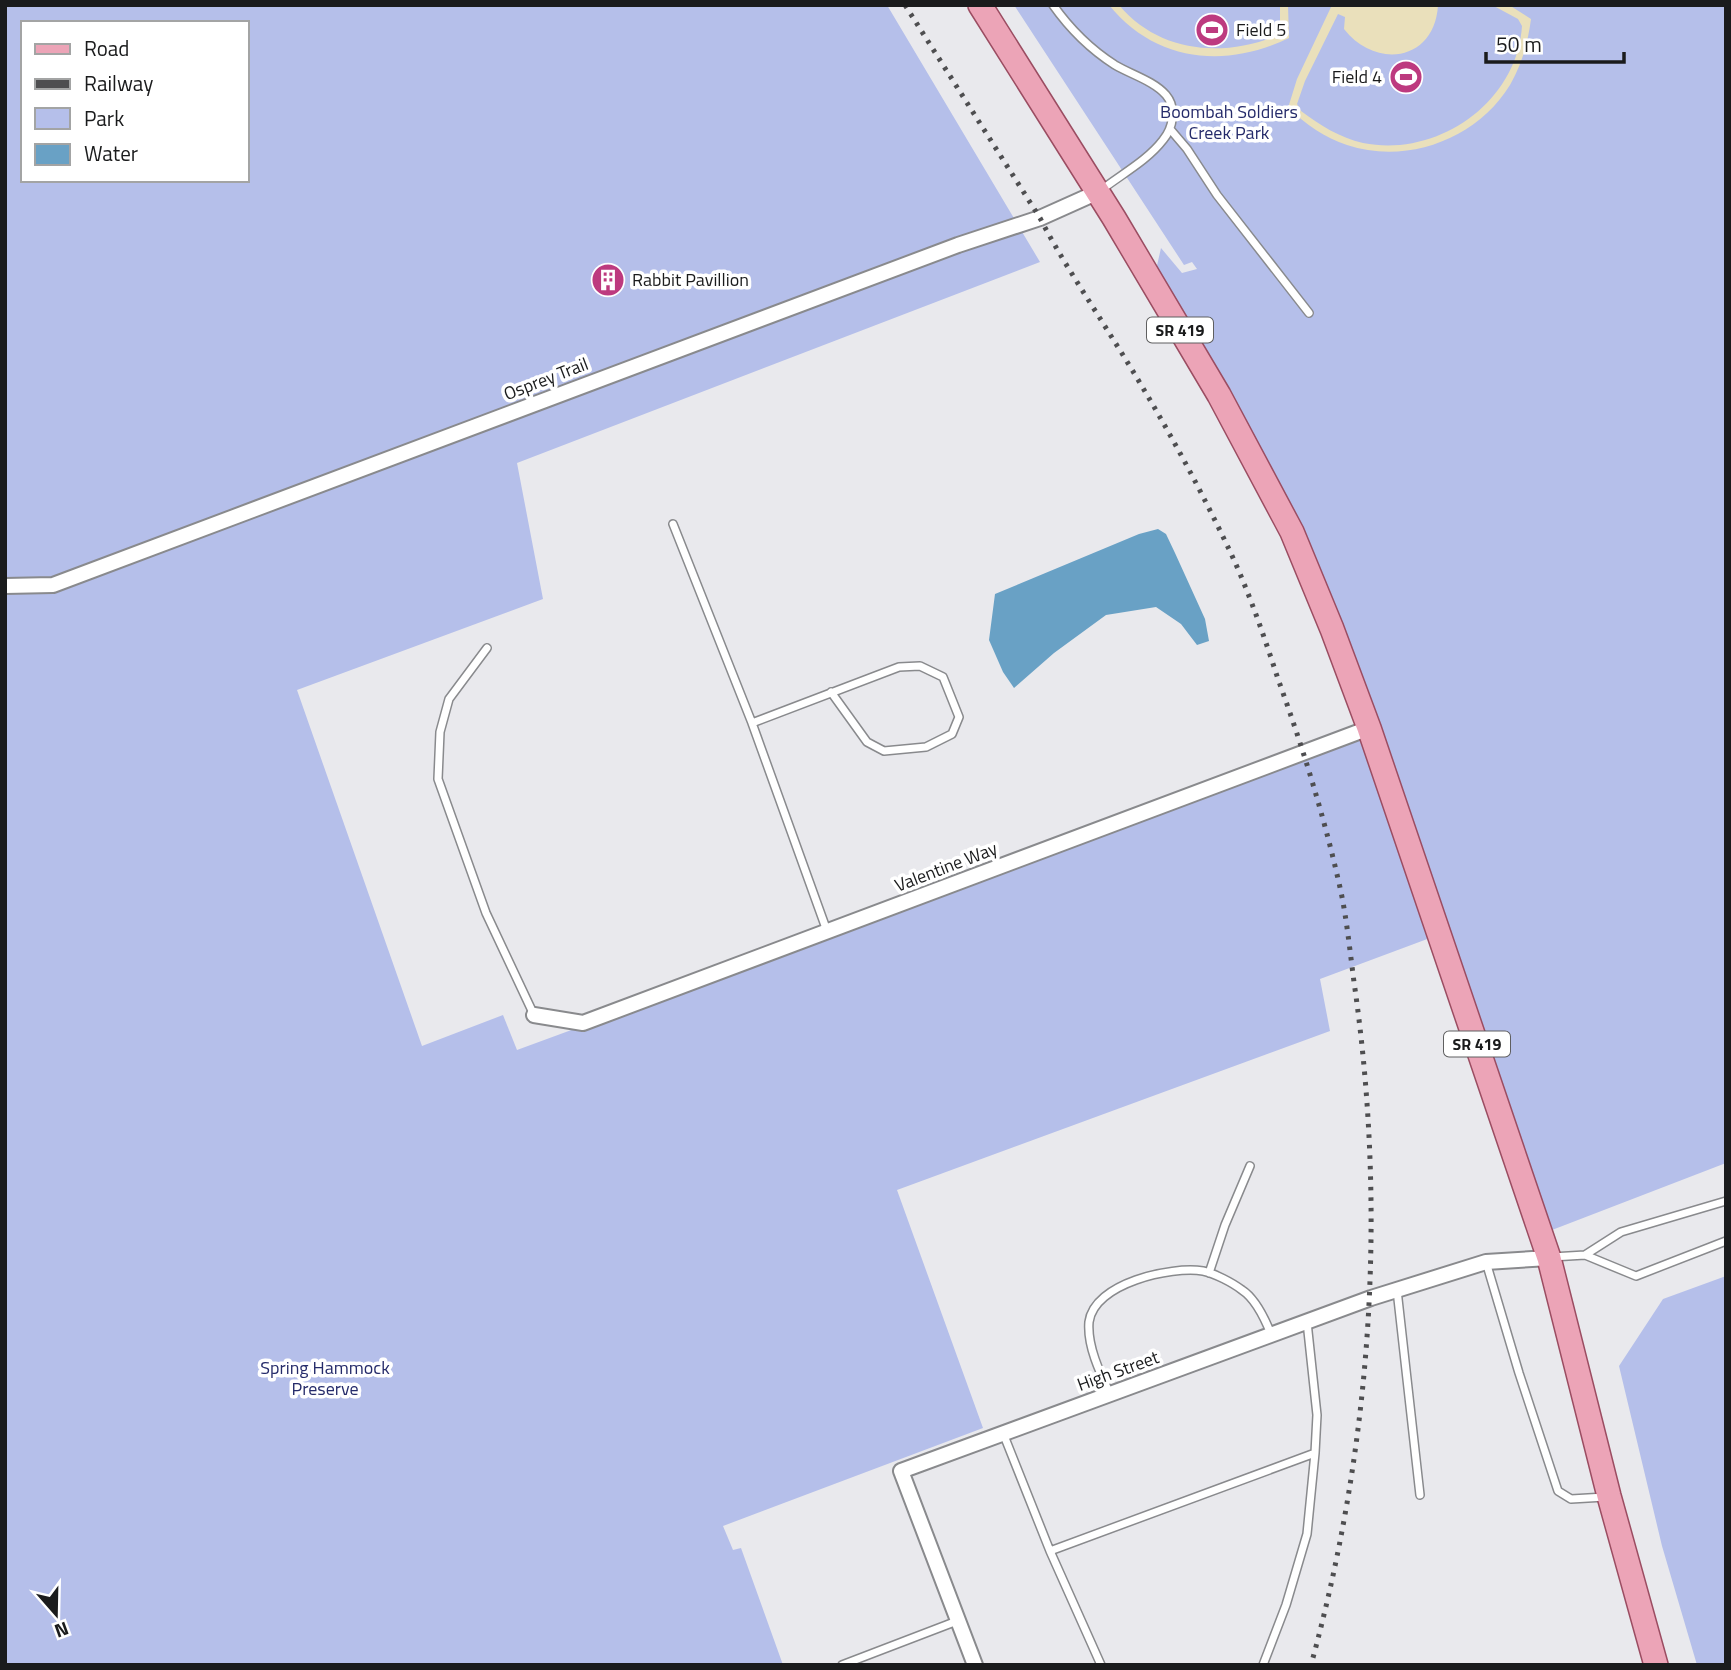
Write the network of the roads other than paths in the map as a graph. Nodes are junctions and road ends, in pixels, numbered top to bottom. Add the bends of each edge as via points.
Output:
1 (980, 5) edge
2 (1053, 5) edge
3 (1170, 129) junction
4 (1098, 192) junction
5 (1309, 313) dead end
6 (673, 524) dead end
7 (5, 586) edge
8 (488, 648) dead end
9 (831, 692) junction
10 (752, 723) junction
11 (1369, 728) junction
12 (828, 932) junction
13 (534, 1015) joint
14 (1250, 1166) dead end
15 (1726, 1201) edge
16 (1726, 1241) edge
17 (1585, 1255) junction
18 (1549, 1258) junction
19 (1486, 1262) junction
20 (1209, 1273) junction
21 (1397, 1290) junction
22 (1307, 1322) junction
23 (1271, 1335) junction
24 (1110, 1394) junction
25 (1003, 1433) junction
26 (1315, 1453) junction
27 (1420, 1495) dead end
28 (1609, 1496) junction
29 (1050, 1551) junction
30 (958, 1620) junction
31 (842, 1665) edge
32 (975, 1665) edge
33 (1101, 1665) edge
34 (1264, 1665) edge
35 (1656, 1665) edge

1 - 4 main road, SR 419
2 - 3 lane via 1089,46 1166,95 1172,111
3 - 4 lane via 1150,154
3 - 5 lane
4 - 7 street, Osprey Trail via 1040,218 919,259 53,585
4 - 11 main road, SR 419 via 1219,395 1292,532
6 - 10 lane
8 - 13 lane via 449,699 440,732 438,779 486,914
9 - 9 lane via 899,667 920,666 943,677 959,717 952,734 926,747 884,751 867,742
9 - 10 lane
10 - 12 lane
11 - 12 street, Valentine Way
11 - 18 main road, SR 419
12 - 13 street, Valentine Way via 583,1023
14 - 20 lane
15 - 17 lane via 1621,1231
16 - 17 lane via 1636,1276
17 - 18 lane
18 - 19 street, High Street
18 - 28 main road, SR 419
19 - 21 street, High Street
19 - 28 lane via 1558,1490 1571,1499
20 - 23 lane via 1244,1290
20 - 24 lane via 1164,1272 1123,1284 1096,1305 1089,1321 1090,1341
21 - 22 street, High Street
21 - 27 lane
22 - 23 street, High Street
22 - 26 lane via 1317,1415
23 - 24 street, High Street
24 - 25 street, High Street
25 - 29 lane
25 - 30 street, High Street via 901,1471
26 - 29 lane
26 - 34 lane via 1307,1534
28 - 35 main road, SR 419
29 - 33 lane
30 - 31 lane
30 - 32 street, High Street

